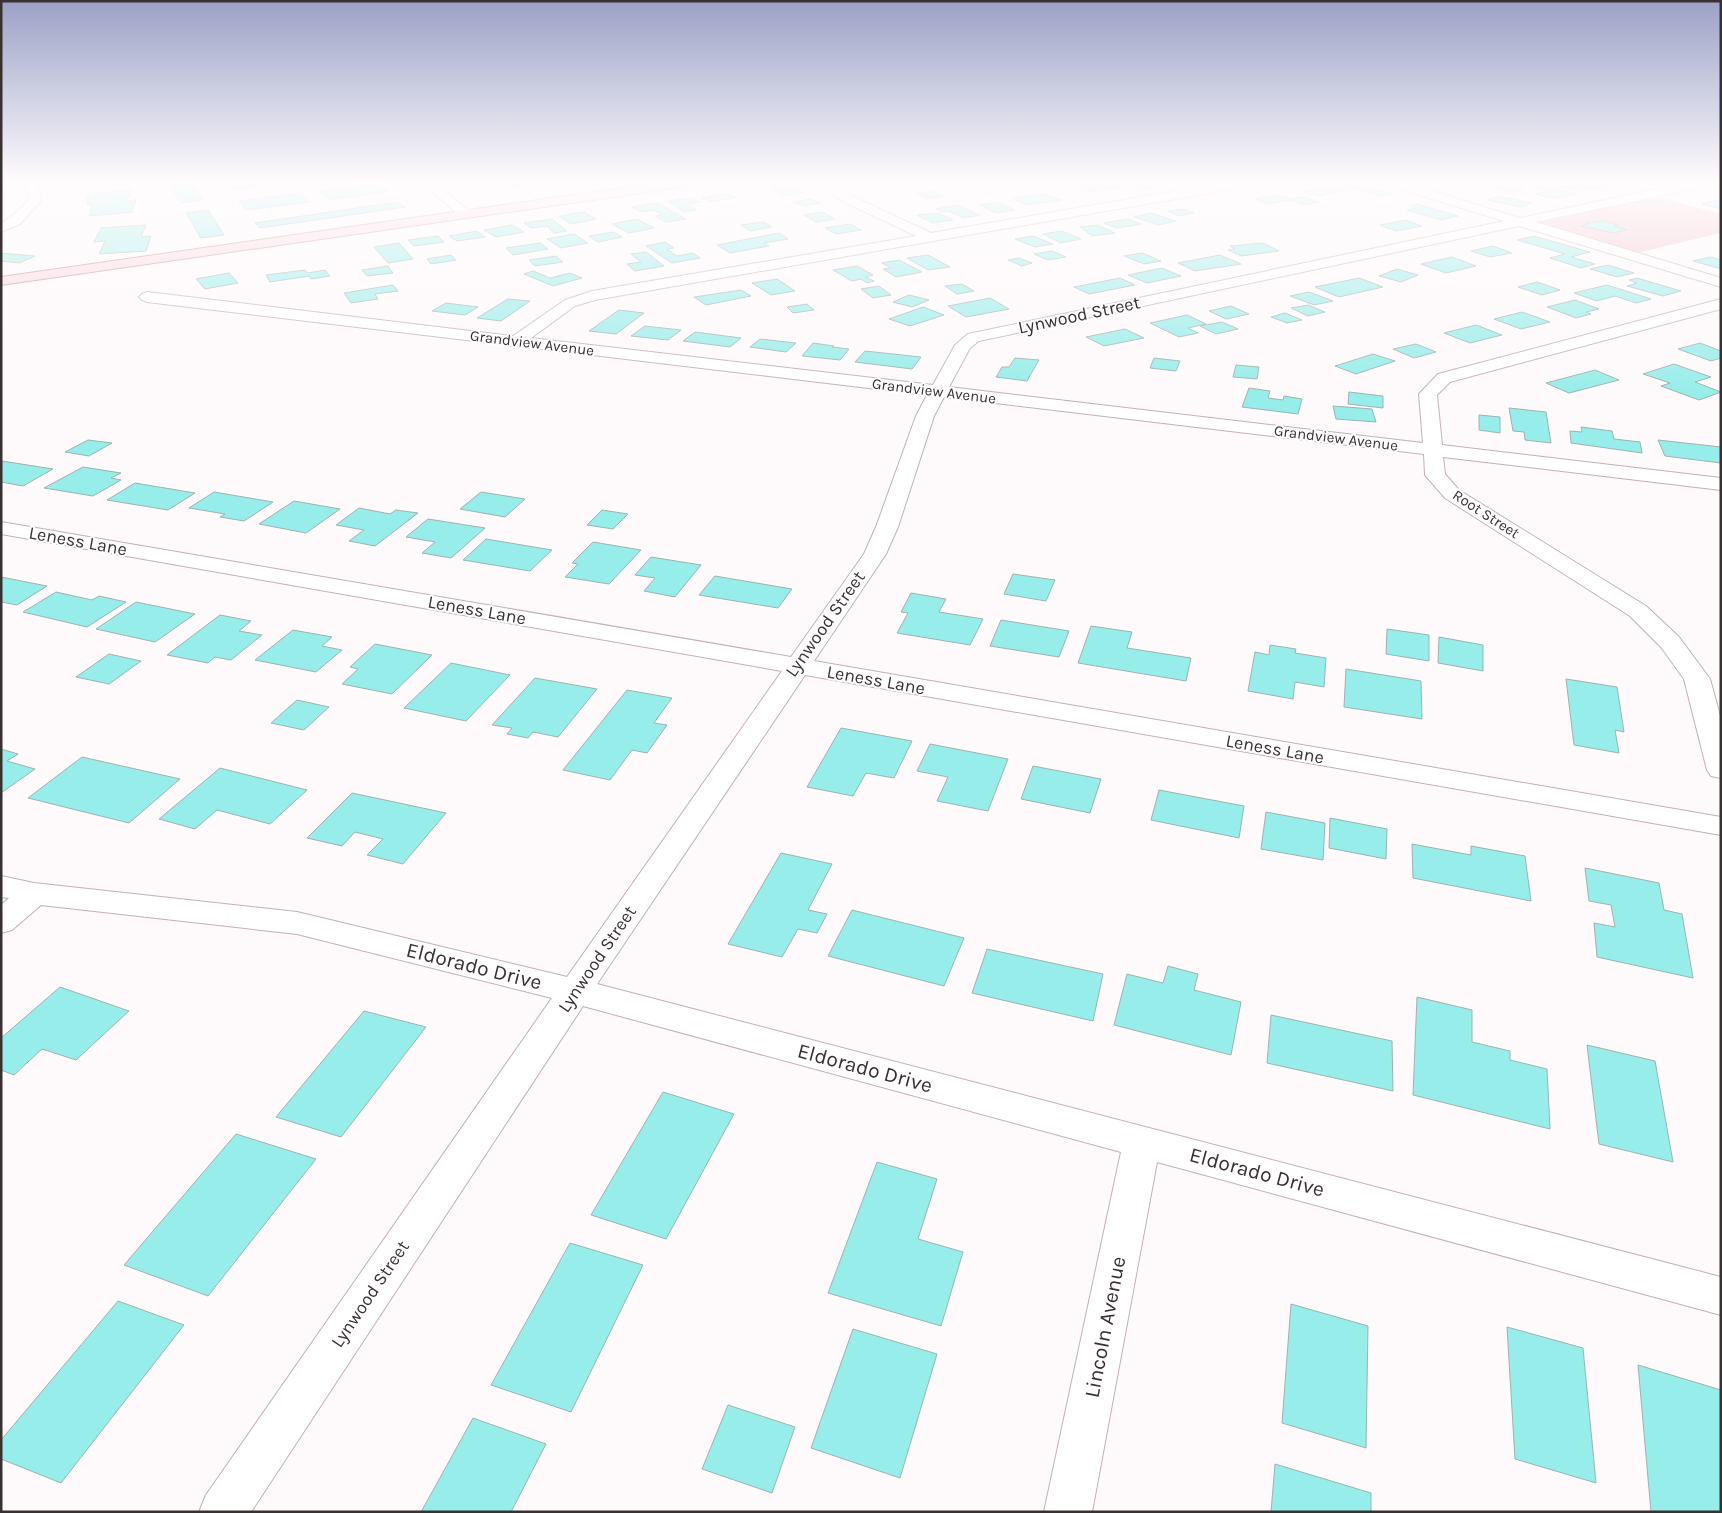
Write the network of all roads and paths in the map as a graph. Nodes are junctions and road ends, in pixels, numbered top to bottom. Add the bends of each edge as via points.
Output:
1 (191, 254) edge
2 (840, 254) edge
3 (1368, 254) edge
4 (1623, 254) edge
5 (1, 281) edge
6 (1721, 283) edge
7 (147, 297) dead end
8 (1721, 304) edge
9 (516, 341) junction
10 (939, 391) junction
11 (1432, 450) junction
12 (1721, 484) edge
13 (1, 528) edge
14 (796, 666) junction
15 (1721, 770) edge
16 (1721, 826) edge
17 (18, 890) edge
18 (1, 922) edge
19 (575, 991) junction
20 (1142, 1142) junction
21 (1721, 1296) edge
22 (223, 1512) edge
23 (1068, 1512) edge

1 - 5 main road
2 - 9 street via 592,296 570,303
3 - 10 street, Lynwood Street via 974,337 963,345
4 - 6 street
7 - 9 street, Grandview Avenue
8 - 11 street, Root Street via 1444,378 1428,394
9 - 10 street, Grandview Avenue
10 - 11 street, Grandview Avenue
10 - 14 street, Lynwood Street via 925,416 875,554
11 - 12 street, Grandview Avenue
11 - 15 street, Root Street via 1434,475 1452,494 1638,610 1670,642 1697,679
13 - 14 street, Leness Lane
14 - 16 street, Leness Lane
14 - 19 street, Lynwood Street
17 - 18 street
17 - 19 street, Eldorado Drive via 297,923
19 - 20 street, Eldorado Drive
19 - 22 street, Lynwood Street
20 - 21 street, Eldorado Drive
20 - 23 street, Lincoln Avenue

